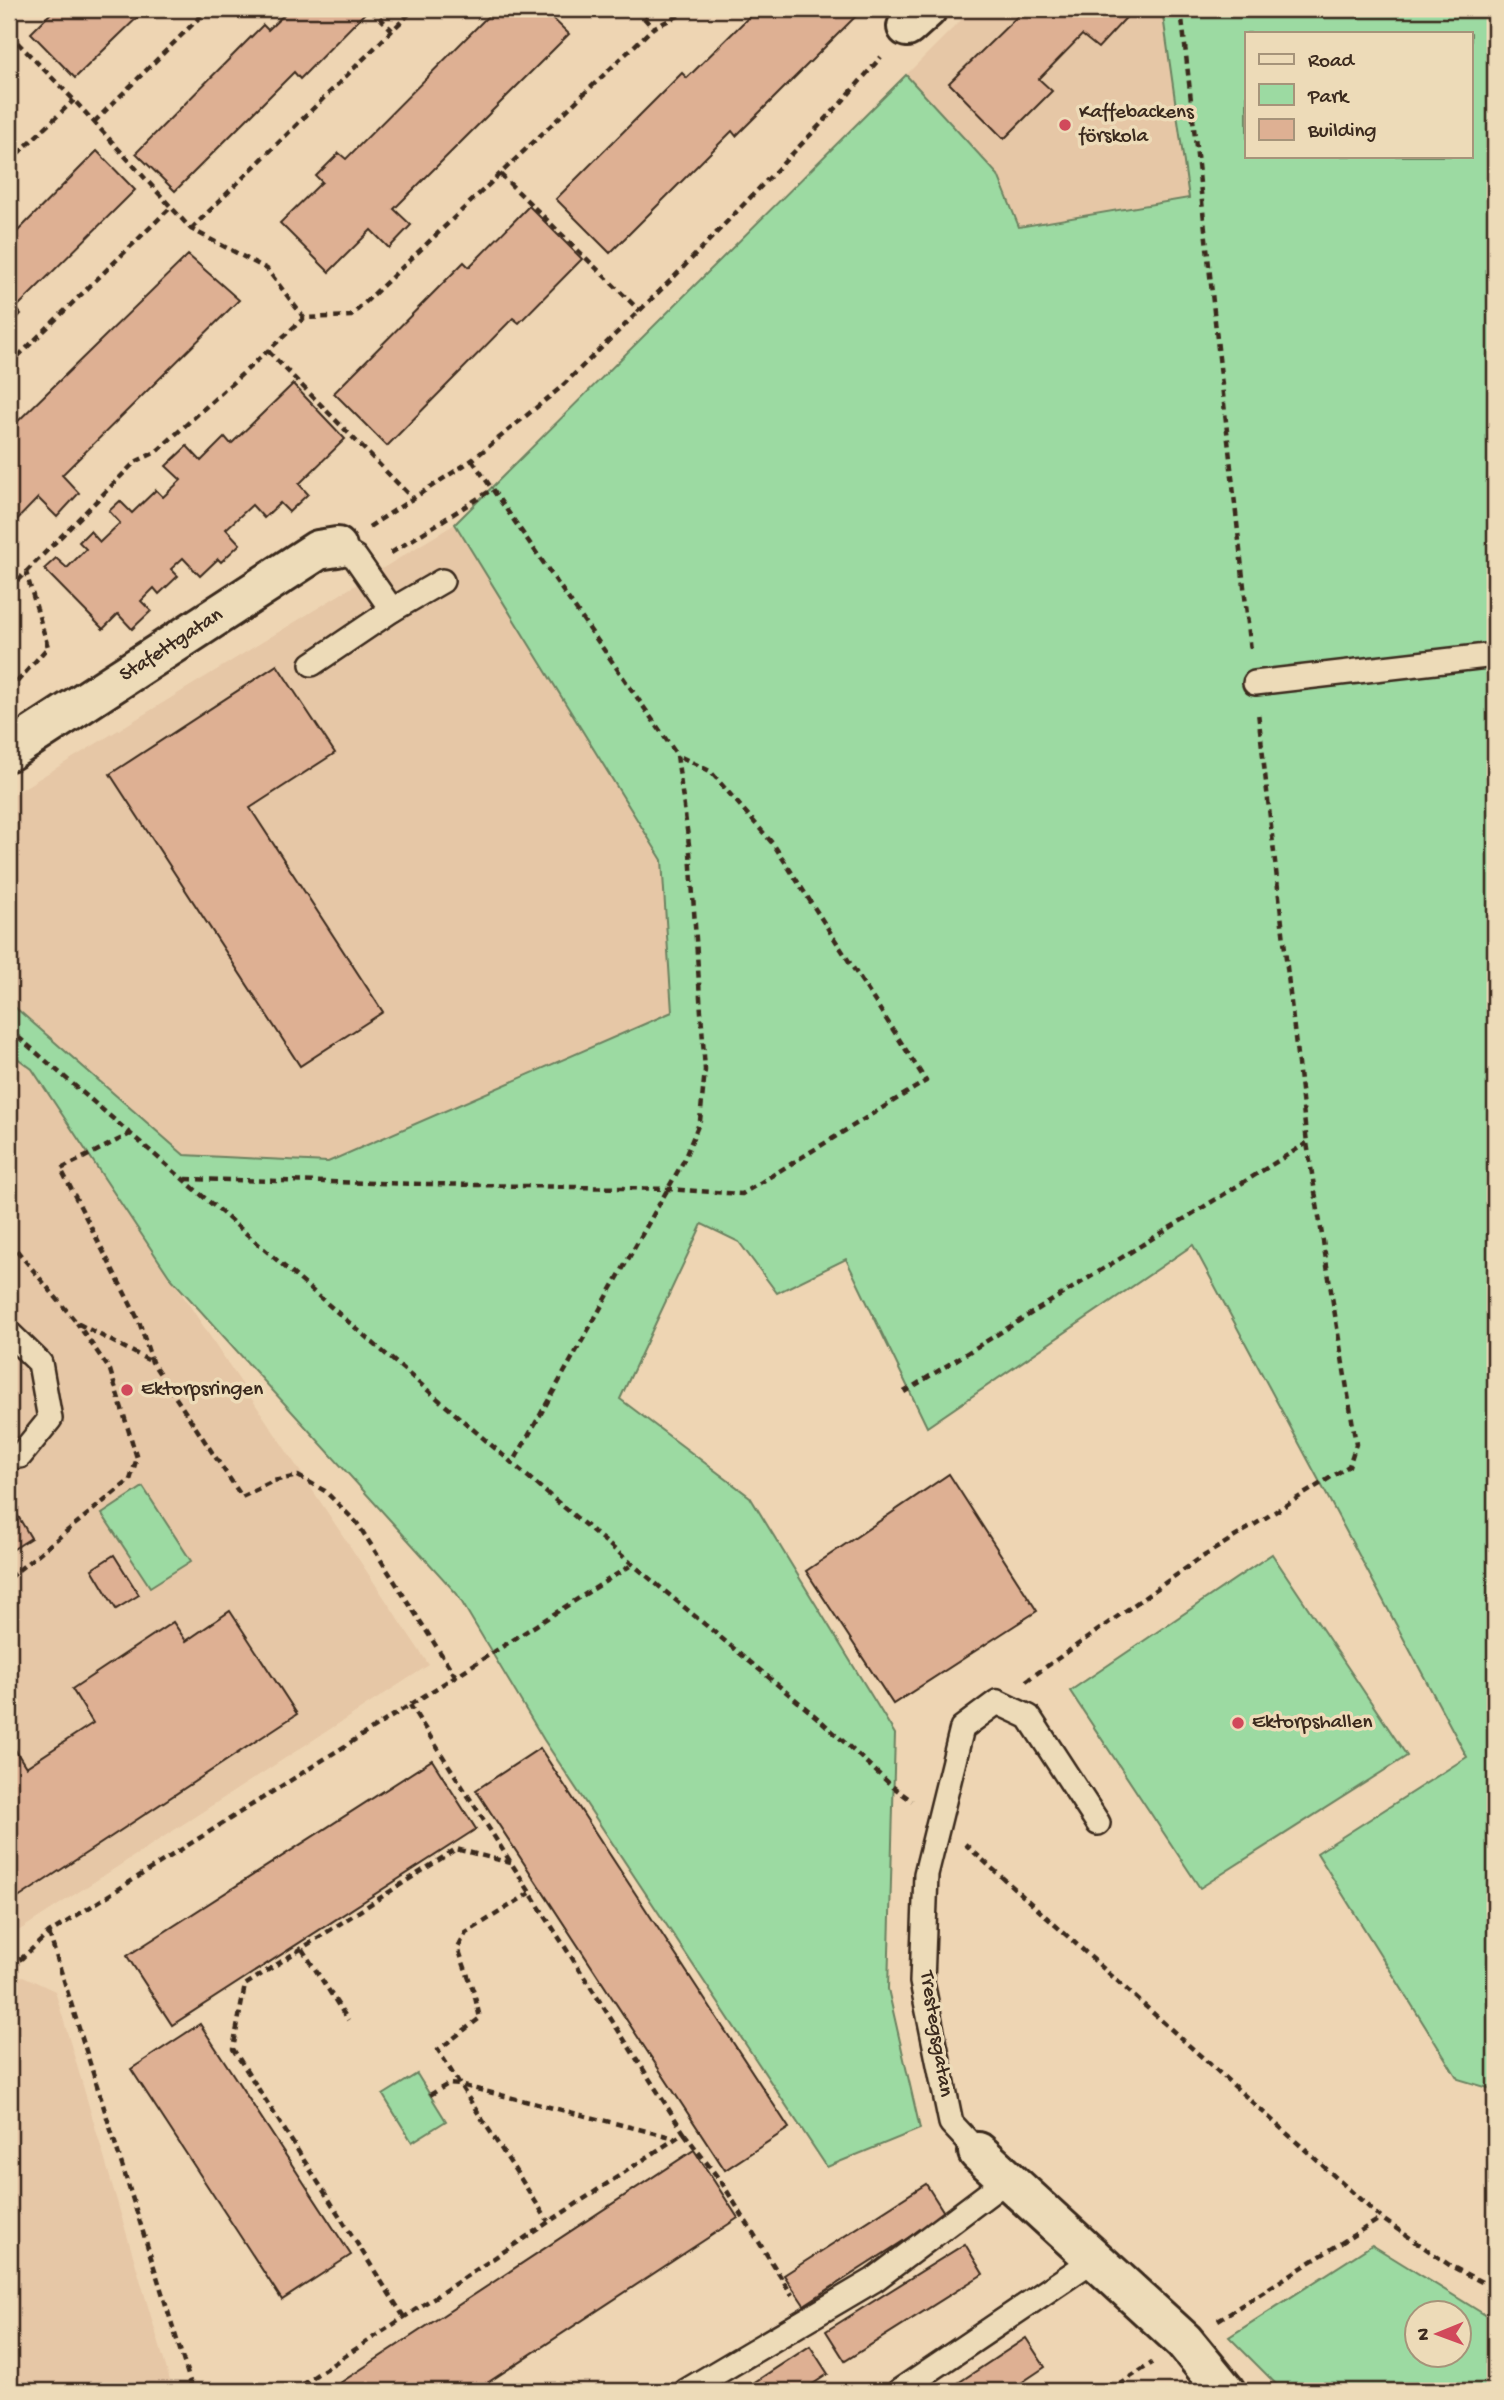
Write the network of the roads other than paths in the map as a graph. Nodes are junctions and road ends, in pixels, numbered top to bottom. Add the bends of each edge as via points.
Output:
1 (337, 547) joint
2 (442, 582) dead end
3 (392, 610) junction
4 (1495, 655) edge
5 (312, 664) dead end
6 (1255, 683) road end
7 (9, 751) edge
8 (9, 1333) edge
9 (9, 1456) edge
10 (1098, 1823) dead end
11 (978, 2152) joint
12 (1008, 2179) junction
13 (1093, 2260) junction
14 (686, 2391) edge
15 (899, 2391) edge
16 (1225, 2391) edge

1 - 3 lane via 355,557
1 - 7 street, Stafettgatan via 318,550
2 - 3 lane
3 - 5 lane
4 - 6 lane
8 - 9 lane via 40,1363 50,1419 20,1456
10 - 11 lane, Trestegsgatan via 1029,1717 997,1702 962,1728 926,1874 922,1982 951,2123
11 - 12 street, Trestegsgatan
12 - 13 street, Trestegsgatan
12 - 14 lane via 874,2280
13 - 15 lane
13 - 16 street, Trestegsgatan via 1184,2341

